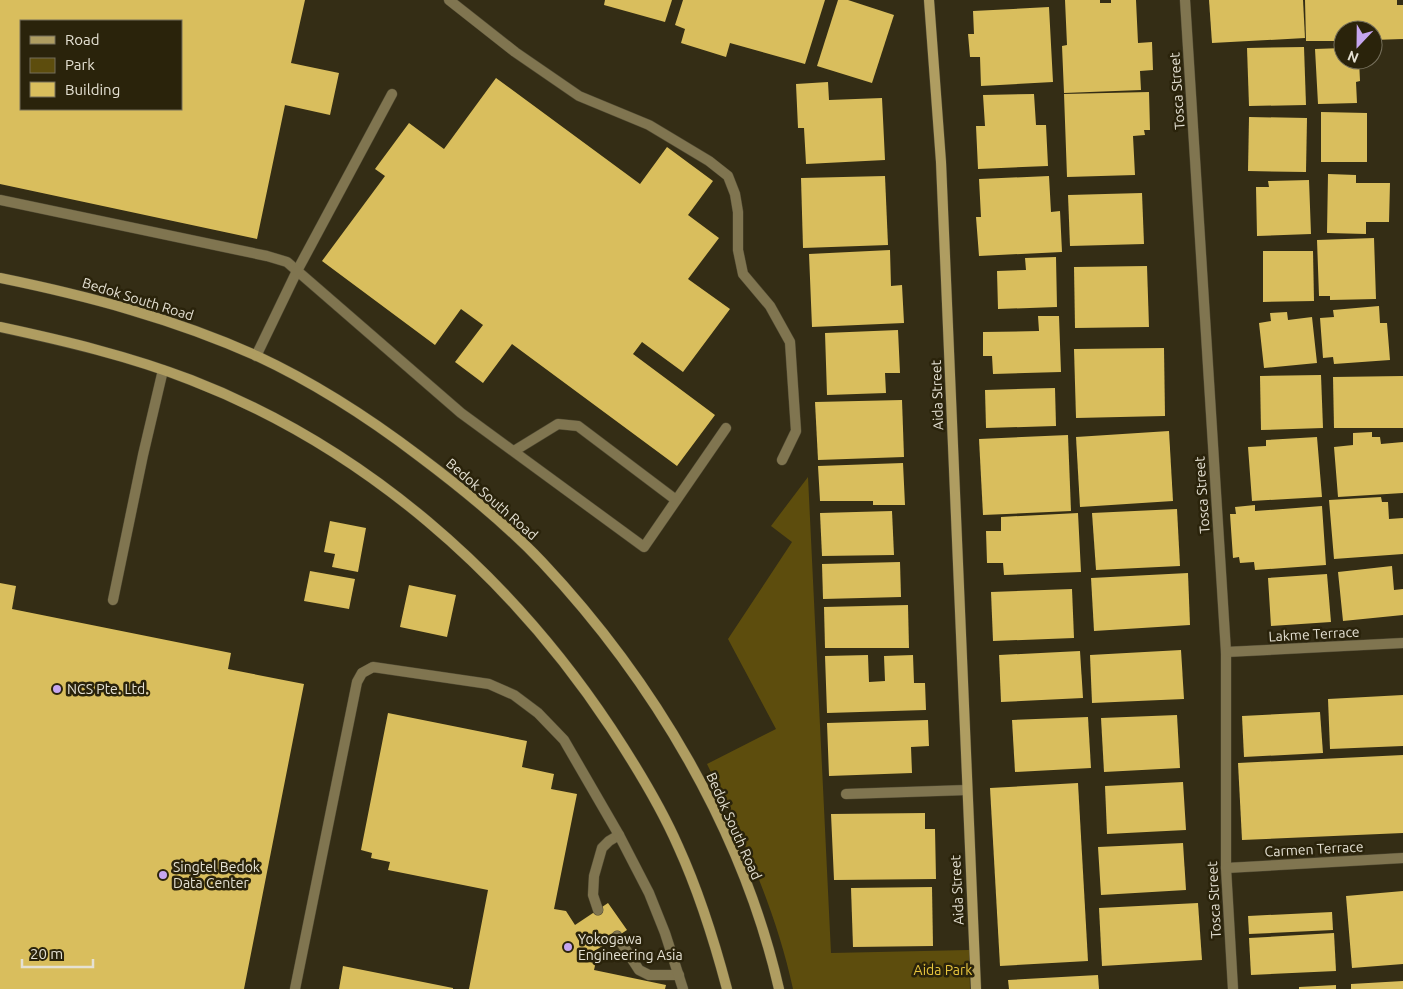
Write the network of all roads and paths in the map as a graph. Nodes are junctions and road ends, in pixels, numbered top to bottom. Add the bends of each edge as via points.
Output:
1 (449, 0) edge
2 (929, 0) edge
3 (1185, 0) edge
4 (392, 94) dead end
5 (0, 200) edge
6 (297, 271) junction
7 (0, 278) edge
8 (0, 327) edge
9 (256, 356) junction
10 (163, 370) junction
11 (726, 428) dead end
12 (514, 451) junction
13 (782, 460) dead end
14 (676, 500) junction
15 (113, 600) dead end
16 (1403, 643) edge
17 (1226, 652) junction
18 (966, 790) junction
19 (846, 794) dead end
20 (619, 835) junction
21 (1403, 858) edge
22 (1226, 868) junction
23 (598, 910) dead end
24 (617, 936) dead end
25 (679, 975) junction
26 (295, 989) edge
27 (683, 989) edge
28 (727, 989) edge
29 (779, 989) edge
30 (976, 989) edge
31 (1233, 989) edge

1 - 13 street via 515,52 579,96 649,125 728,176 738,212 738,250 743,274 770,306 790,342 796,431
2 - 18 main road, Aida Street via 941,172
3 - 17 street, Tosca Street
4 - 6 street
5 - 6 street via 267,256 286,262
6 - 9 street
6 - 12 street via 461,413
7 - 9 main road, Bedok South Road via 158,318
8 - 10 main road via 87,347
9 - 29 main road, Bedok South Road via 384,429 435,468 491,513 542,562 587,613 632,670 700,780 757,911
10 - 15 street
10 - 28 main road via 241,402 353,465 453,542 550,643 637,767 678,844 709,925
11 - 14 street
12 - 14 street via 558,424 578,426
12 - 14 street via 644,547
16 - 17 street, Lakme Terrace
17 - 22 street, Tosca Street
18 - 19 street
18 - 30 main road, Aida Street
20 - 23 street via 602,848 594,876 593,895
20 - 25 street via 649,893
20 - 26 street via 564,740 538,713 514,696 488,684 373,667 362,673 357,682
21 - 22 street, Carmen Terrace
22 - 31 street, Tosca Street
24 - 25 street via 639,970 649,974
25 - 27 street

